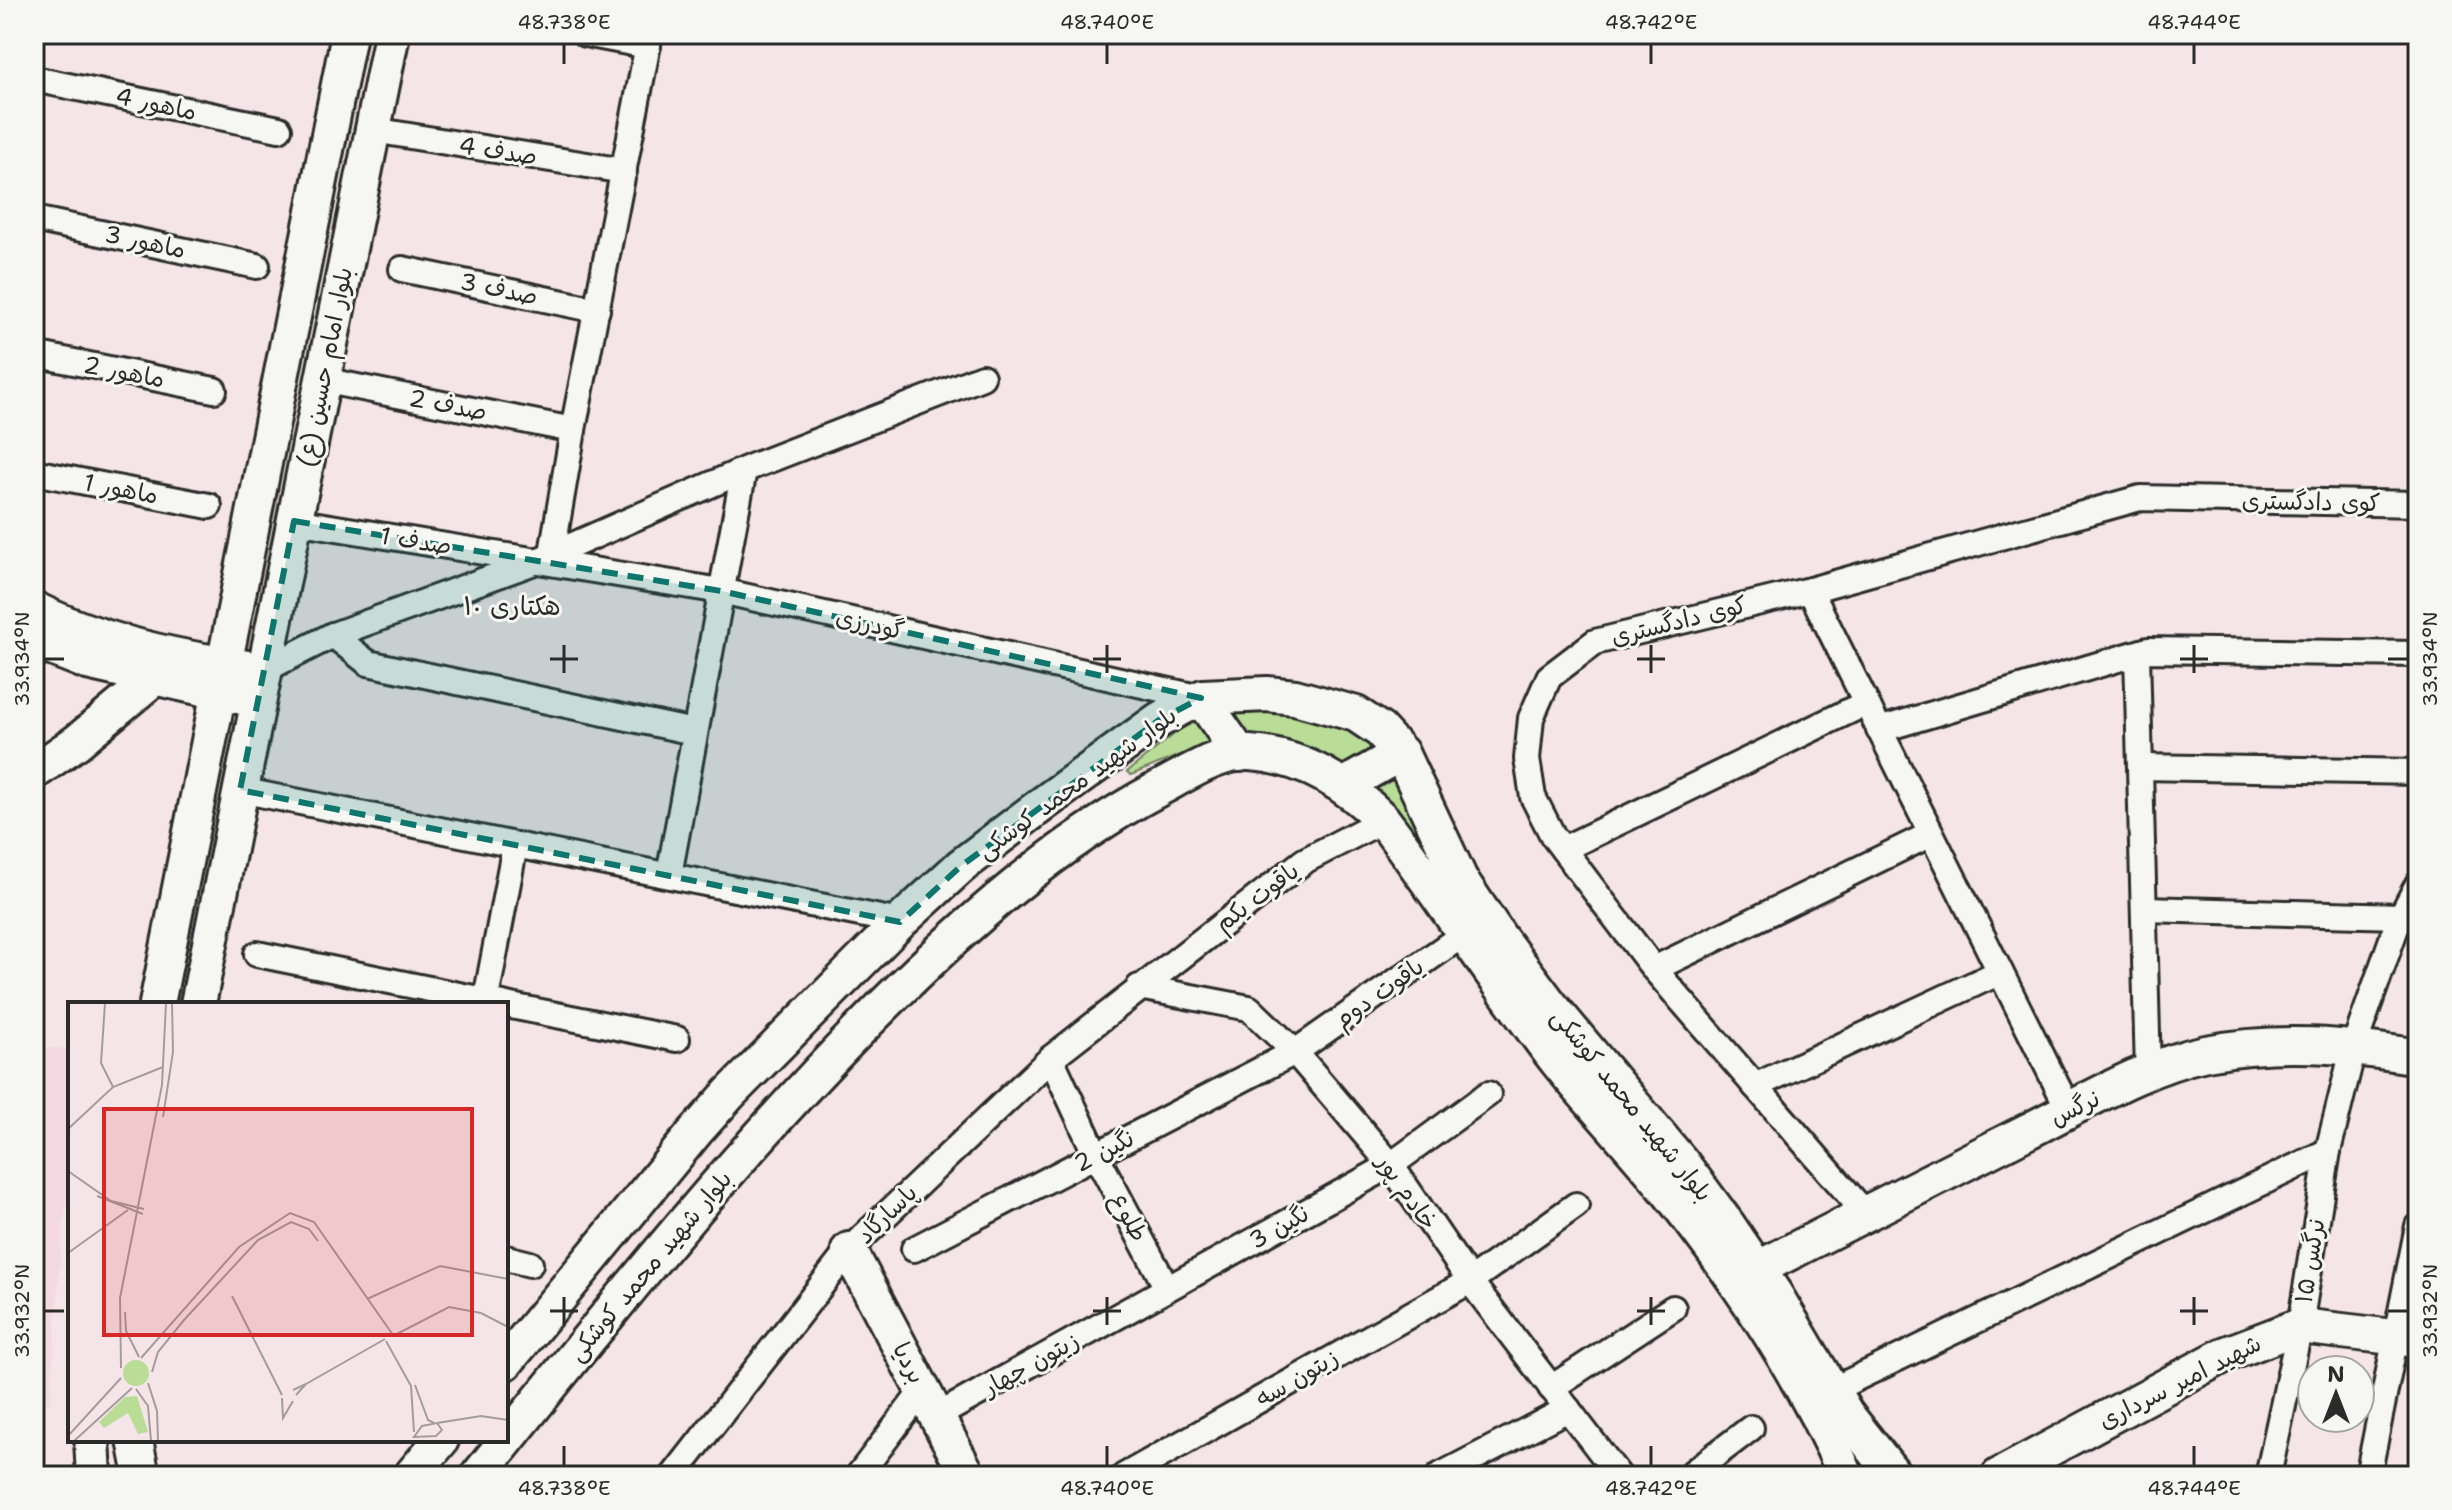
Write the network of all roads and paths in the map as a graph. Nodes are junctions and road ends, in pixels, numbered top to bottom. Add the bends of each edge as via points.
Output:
1 (349, 34) edge
2 (392, 34) edge
3 (585, 34) edge
4 (649, 40) edge
5 (34, 79) edge
6 (279, 129) dead end
7 (373, 130) junction
8 (624, 171) junction
9 (34, 219) edge
10 (257, 266) dead end
11 (402, 269) dead end
12 (597, 310) junction
13 (34, 354) edge
14 (982, 377) dead end
15 (322, 380) junction
16 (214, 390) dead end
17 (573, 430) junction
18 (744, 470) junction
19 (34, 472) edge
20 (2418, 504) edge
21 (209, 506) dead end
22 (294, 521) junction
23 (545, 557) junction
24 (1810, 590) junction
25 (721, 591) junction
26 (34, 609) edge
27 (333, 635) junction
28 (34, 641) edge
29 (2137, 654) junction
30 (2418, 654) edge
31 (161, 666) junction
32 (222, 679) junction
33 (261, 685) junction
34 (1201, 698) junction
35 (1866, 703) junction
36 (1879, 730) junction
37 (694, 732) junction
38 (1401, 753) junction
39 (1240, 754) junction
40 (2140, 767) junction
41 (34, 772) edge
42 (2418, 772) edge
43 (1343, 786) junction
44 (240, 790) junction
45 (1383, 820) junction
46 (1931, 834) junction
47 (515, 845) junction
48 (1563, 849) junction
49 (669, 875) junction
50 (2418, 884) edge
51 (2144, 909) junction
52 (2401, 916) junction
53 (900, 922) junction
54 (1464, 934) junction
55 (257, 954) dead end
56 (1654, 969) junction
57 (2000, 972) junction
58 (1139, 987) junction
59 (157, 1002) edge
60 (198, 1002) edge
61 (490, 1002) edge
62 (495, 1002) edge
63 (508, 1006) edge
64 (677, 1039) dead end
65 (2354, 1046) junction
66 (1295, 1052) junction
67 (2418, 1057) edge
68 (1051, 1058) junction
69 (2148, 1073) junction
70 (1755, 1086) junction
71 (1488, 1094) dead end
72 (2069, 1110) junction
73 (2328, 1151) junction
74 (1096, 1155) junction
75 (1391, 1165) junction
76 (1576, 1205) dead end
77 (1865, 1213) junction
78 (2418, 1226) edge
79 (914, 1249) dead end
80 (849, 1250) junction
81 (1757, 1269) junction
82 (1470, 1281) junction
83 (1167, 1288) junction
84 (1673, 1308) dead end
85 (2300, 1326) junction
86 (2408, 1338) edge
87 (508, 1360) edge
88 (1551, 1388) junction
89 (1832, 1390) junction
90 (930, 1403) junction
91 (1568, 1409) junction
92 (1751, 1428) dead end
93 (508, 1439) edge
94 (92, 1442) edge
95 (135, 1442) edge
96 (439, 1442) edge
97 (506, 1442) edge
98 (94, 1476) edge
99 (142, 1476) edge
100 (411, 1476) edge
101 (478, 1476) edge
102 (673, 1476) edge
103 (858, 1476) edge
104 (968, 1476) edge
105 (1124, 1476) edge
106 (1439, 1476) edge
107 (1619, 1476) edge
108 (1688, 1476) edge
109 (1846, 1476) edge
110 (1895, 1476) edge
111 (1999, 1476) edge
112 (2268, 1476) edge
113 (2368, 1476) edge

1 - 32 main road, بلوار امام حسین (ع)
2 - 7 main road, بلوار امام حسین (ع)
3 - 4 street
4 - 8 street
5 - 6 street, ماهور 4
7 - 8 street, صدف 4
7 - 15 main road, بلوار امام حسین (ع)
8 - 12 street
9 - 10 street, ماهور 3
11 - 12 street, صدف 3
12 - 17 street
13 - 16 street, ماهور 2
14 - 18 street
15 - 17 street, صدف 2
15 - 22 main road, بلوار امام حسین (ع)
17 - 23 street
18 - 23 street
18 - 25 street
19 - 21 street, ماهور 1
20 - 24 street, کوی دادگستری via 2140,498
22 - 23 street, صدف 1
22 - 33 main road, بلوار امام حسین (ع)
23 - 25 street, گودرزی
23 - 27 street
24 - 35 street
24 - 48 street, کوی دادگستری via 1595,642 1549,677 1531,718 1527,759 1533,797
25 - 34 street, گودرزی
25 - 37 street
26 - 31 main road
27 - 33 street
27 - 37 street via 368,663
28 - 31 main road via 87,662
29 - 30 street
29 - 36 street
29 - 40 street
31 - 32 main road
31 - 41 main road via 77,742
32 - 33 main road
32 - 59 main road, بلوار امام حسین (ع)
33 - 44 main road, بلوار امام حسین (ع)
34 - 38 main road, بلوار شهید محمد کوشکی via 1267,694 1327,705 1356,714
34 - 39 main road
34 - 53 main road, بلوار شهید محمد کوشکی via 1159,720 1044,803 961,866
35 - 36 street
35 - 48 street
36 - 46 street
37 - 49 street
38 - 43 main road
38 - 81 main road, بلوار شهید محمد کوشکی via 1460,879 1499,937 1682,1163
39 - 43 main road, بلوار شهید محمد کوشکی via 1290,762 1327,774
39 - 93 main road, بلوار شهید محمد کوشکی via 1194,770 1109,818 970,922 842,1047 732,1166
40 - 42 street
40 - 51 street
43 - 45 main road, بلوار شهید محمد کوشکی
44 - 47 street
44 - 60 main road, بلوار امام حسین (ع)
45 - 54 main road, بلوار شهید محمد کوشکی
45 - 58 street, یاقوت یکم via 1304,861
46 - 56 street
46 - 57 street
47 - 49 street
47 - 62 street
48 - 56 street, کوی دادگستری
49 - 53 street
50 - 52 street, نرگس ۱۵
51 - 52 street
51 - 69 street
52 - 65 street, نرگس ۱۵
53 - 87 main road, بلوار شهید محمد کوشکی via 696,1131
54 - 66 street, یاقوت دوم
54 - 109 main road, بلوار شهید محمد کوشکی via 1558,1062 1735,1279 1827,1432
55 - 61 street
56 - 70 street, کوی دادگستری
57 - 70 street
57 - 72 street
58 - 66 street, خادم پور via 1249,1008
58 - 68 street, پاسارگاد
63 - 64 street
65 - 67 main road, نرگس
65 - 69 main road, نرگس via 2244,1048 2204,1054
65 - 73 street, نرگس ۱۵
66 - 74 street, نگین 2
66 - 75 street, خادم پور
68 - 74 street, طلوع
68 - 80 street, پاسارگاد
69 - 72 main road, نرگس
70 - 77 street, کوی دادگستری
71 - 75 street, نگین 3
72 - 77 main road, نرگس
73 - 85 street, نرگس ۱۵
73 - 89 street
74 - 79 street, نگین 2
74 - 83 street, طلوع
75 - 82 street, خادم پور
75 - 83 street, نگین 3
76 - 82 street, زیتون سه
77 - 81 main road, نرگس
78 - 86 street
80 - 90 main road, بردیا
80 - 102 street, پاسارگاد
81 - 89 main road, بلوار شهید محمد کوشکی
82 - 88 street, خادم پور
82 - 105 street, زیتون سه
83 - 90 street, زیتون چهار
84 - 88 street
85 - 86 main road, شهید امیر سرداری
85 - 111 main road, شهید امیر سرداری via 2224,1355
85 - 112 street, نرگس ۱۵
86 - 113 street
88 - 91 street, خادم پور
89 - 110 main road, بلوار شهید محمد کوشکی
90 - 103 street
90 - 104 main road, بردیا
91 - 106 street
91 - 107 street, خادم پور
92 - 108 street
94 - 98 main road
95 - 99 main road
96 - 100 main road
97 - 101 main road, بلوار شهید محمد کوشکی

